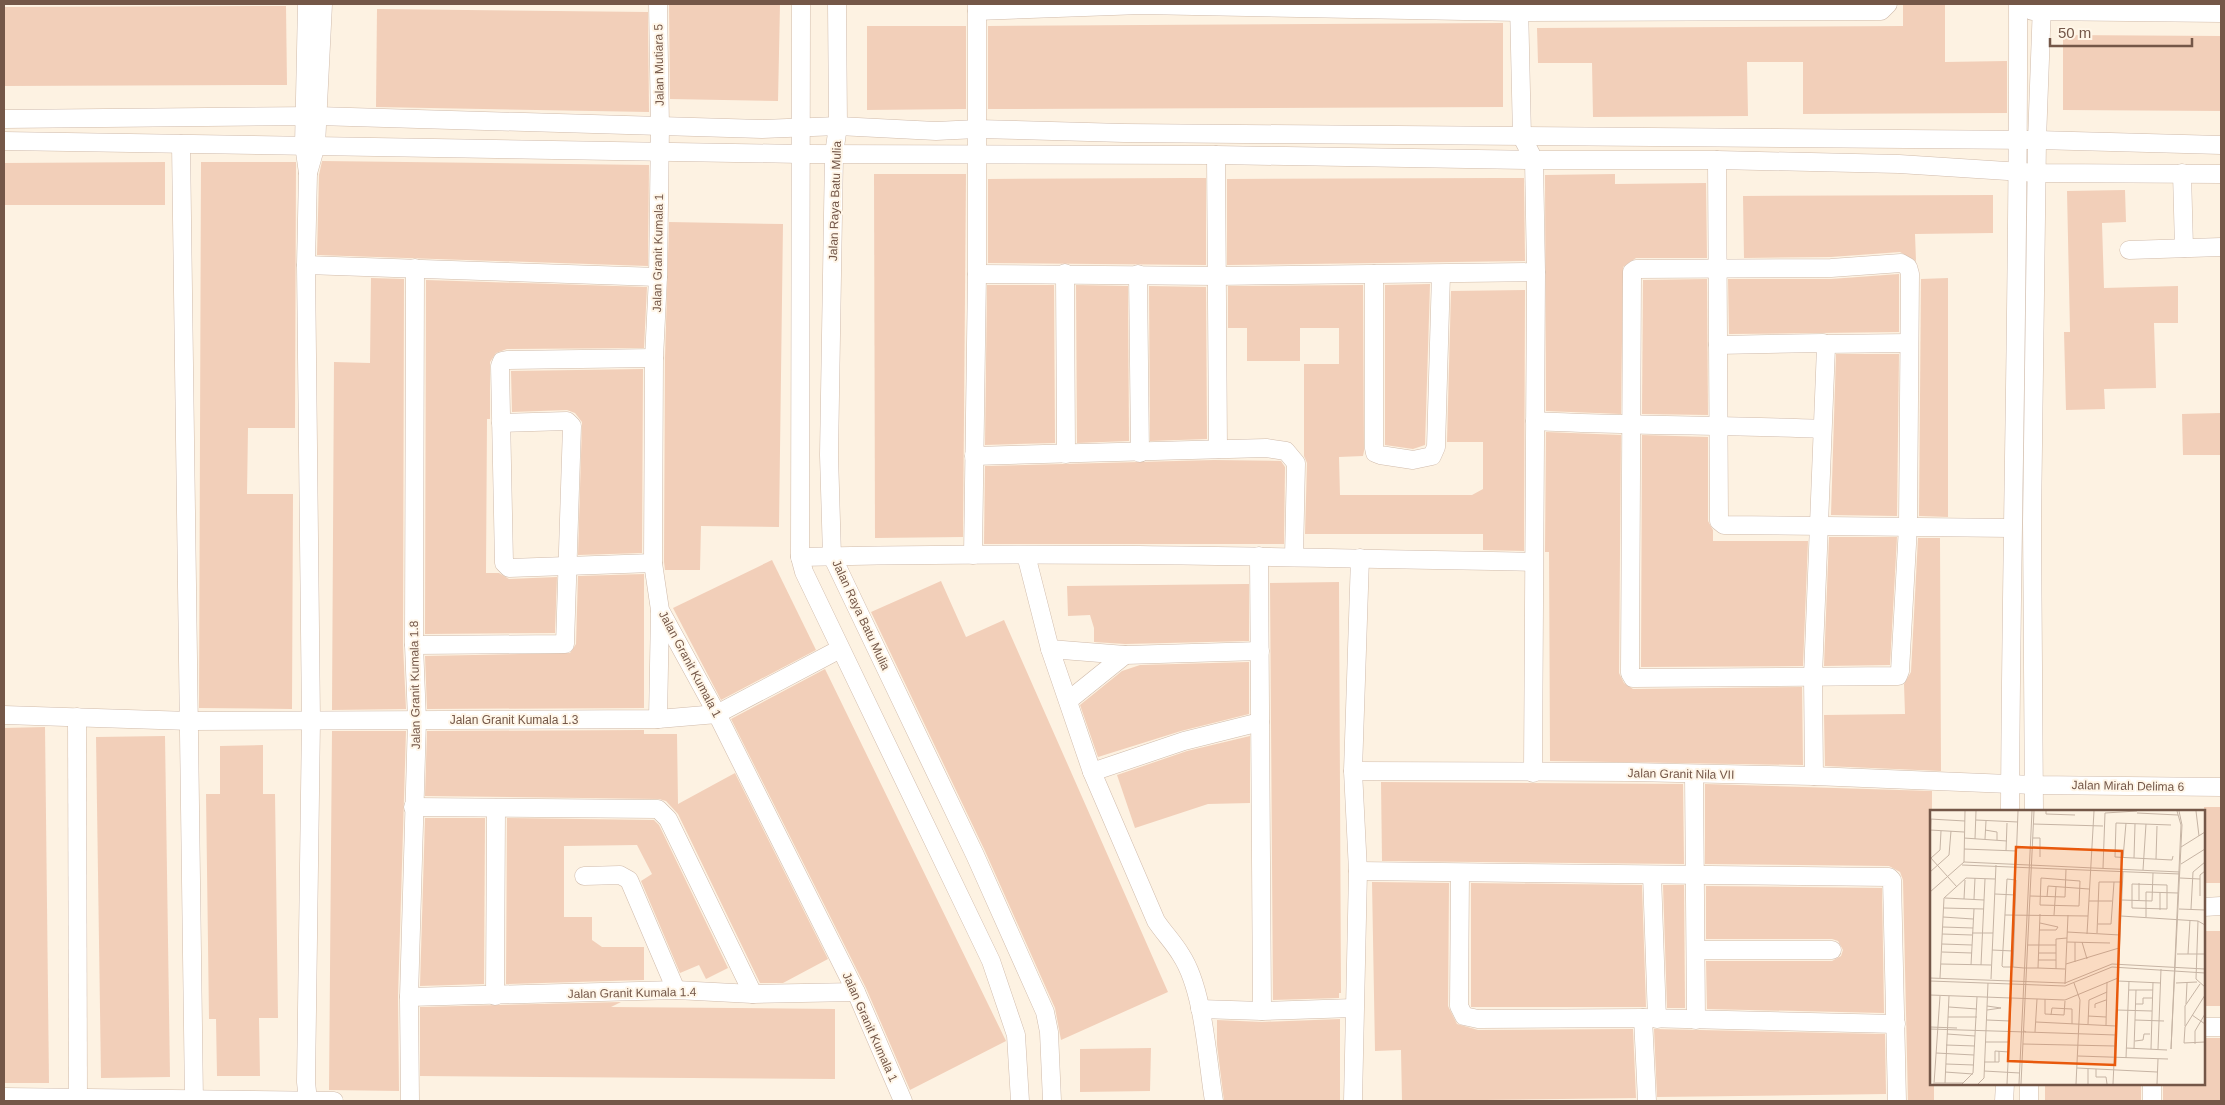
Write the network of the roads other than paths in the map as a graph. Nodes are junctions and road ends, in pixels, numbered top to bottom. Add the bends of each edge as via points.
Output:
1 (307, 4) edge
2 (323, 4) edge
3 (658, 4) edge
4 (801, 4) edge
5 (837, 4) edge
6 (1141, 4) edge
7 (1888, 4) edge
8 (977, 7) edge
9 (2018, 7) edge
10 (1519, 8) edge
11 (1725, 8) edge
12 (2042, 8) edge
13 (2177, 8) edge
14 (2221, 14) edge
15 (311, 116) junction
16 (4, 119) edge
17 (660, 126) junction
18 (838, 126) junction
19 (800, 127) junction
20 (977, 129) junction
21 (1522, 137) junction
22 (2019, 140) junction
23 (2037, 140) junction
24 (4, 141) edge
25 (181, 144) junction
26 (310, 145) junction
27 (2221, 145) edge
28 (660, 151) junction
29 (801, 154) junction
30 (834, 154) junction
31 (976, 154) junction
32 (1216, 155) junction
33 (1534, 160) junction
34 (1717, 160) junction
35 (2018, 171) junction
36 (2038, 173) junction
37 (2182, 173) junction
38 (2221, 174) edge
39 (2221, 247) edge
40 (2184, 248) junction
41 (2129, 250) dead end
42 (306, 265) junction
43 (415, 268) junction
44 (1719, 269) junction
45 (1536, 272) junction
46 (1065, 273) junction
47 (977, 274) junction
48 (1138, 274) junction
49 (1374, 274) junction
50 (1441, 274) junction
51 (1217, 276) junction
52 (658, 278) junction
53 (1910, 343) junction
54 (1824, 344) junction
55 (1718, 345) junction
56 (654, 358) junction
57 (1535, 421) junction
58 (501, 424) junction
59 (1720, 425) junction
60 (1633, 426) junction
61 (1822, 429) junction
62 (1218, 449) junction
63 (1140, 453) junction
64 (1066, 454) junction
65 (974, 456) junction
66 (1908, 526) junction
67 (1818, 527) junction
68 (2012, 528) junction
69 (973, 555) junction
70 (1026, 555) junction
71 (832, 556) junction
72 (1259, 556) junction
73 (800, 557) junction
74 (1294, 557) junction
75 (1360, 558) junction
76 (1533, 562) junction
77 (653, 563) junction
78 (568, 565) junction
79 (660, 610) junction
80 (414, 645) junction
81 (840, 649) junction
82 (1050, 649) junction
83 (1260, 651) junction
84 (1125, 655) junction
85 (1813, 676) junction
86 (1069, 700) junction
87 (717, 714) junction
88 (4, 715) edge
89 (78, 717) junction
90 (658, 719) junction
91 (417, 720) junction
92 (190, 721) junction
93 (311, 721) junction
94 (1260, 722) junction
95 (1352, 771) junction
96 (1092, 772) junction
97 (1533, 773) junction
98 (1694, 774) junction
99 (1814, 776) junction
100 (2010, 783) junction
101 (2034, 785) junction
102 (2221, 788) edge
103 (413, 807) junction
104 (496, 808) junction
105 (2010, 810) edge
106 (2034, 810) edge
107 (1358, 871) junction
108 (1460, 873) junction
109 (1652, 875) junction
110 (584, 876) dead end
111 (1695, 876) junction
112 (2221, 906) edge
113 (2205, 907) edge
114 (1696, 950) junction
115 (1832, 950) dead end
116 (676, 990) junction
117 (856, 992) junction
118 (753, 994) junction
119 (495, 996) junction
120 (409, 997) junction
121 (1354, 1008) junction
122 (1200, 1009) junction
123 (1262, 1011) junction
124 (1650, 1019) junction
125 (1696, 1020) junction
126 (1896, 1024) junction
127 (2205, 1027) edge
128 (2221, 1027) edge
129 (2005, 1085) edge
130 (2029, 1085) edge
131 (2152, 1085) edge
132 (4, 1097) edge
133 (78, 1100) edge
134 (194, 1101) edge
135 (308, 1101) edge
136 (334, 1101) edge
137 (410, 1101) edge
138 (903, 1101) edge
139 (1020, 1101) edge
140 (1052, 1101) edge
141 (1214, 1101) edge
142 (1353, 1101) edge
143 (1647, 1101) edge
144 (1897, 1101) edge
145 (2004, 1101) edge
146 (2029, 1101) edge
147 (2152, 1101) edge

1 - 15 street
2 - 15 street
3 - 17 street, Jalan Mutiara 5
4 - 19 street
5 - 18 street, Jalan Raya Batu Mulia
6 - 8 street
6 - 10 street
7 - 11 street via 1881,12
8 - 20 street
9 - 12 street
9 - 22 street
10 - 11 street
10 - 21 street
12 - 13 street
12 - 23 street
13 - 14 street
15 - 16 street
15 - 17 street
15 - 26 street
17 - 19 street
17 - 28 street, Jalan Granit Kumala 1
18 - 19 street
18 - 20 street via 936,131
18 - 30 street, Jalan Raya Batu Mulia
19 - 29 street
20 - 21 street
20 - 31 street
21 - 22 street
21 - 33 street
22 - 23 street
22 - 35 street
23 - 27 street
23 - 36 street
24 - 25 street
25 - 26 street
25 - 92 street
26 - 28 street
26 - 42 street
28 - 29 street
28 - 52 street, Jalan Granit Kumala 1
29 - 30 street
29 - 73 street
30 - 31 street
30 - 71 street, Jalan Raya Batu Mulia via 829,455
31 - 32 street
31 - 47 street
32 - 33 street
32 - 51 street
33 - 34 street
33 - 45 street
34 - 35 street via 1900,164
34 - 44 street
35 - 36 street
35 - 68 street
36 - 37 street
36 - 101 street via 2032,522
37 - 38 street
37 - 40 street
39 - 40 street
40 - 41 street
42 - 43 street
42 - 93 street
43 - 52 street
43 - 80 street, Jalan Granit Kumala 1.8
44 - 53 street via 1904,264 1910,274
44 - 55 street
44 - 60 street via 1636,269 1631,274
45 - 50 street
45 - 57 street
46 - 47 street
46 - 48 street
46 - 64 street
47 - 65 street
48 - 51 street
48 - 63 street
49 - 50 street
49 - 50 street via 1374,448 1380,455 1413,460 1432,456 1436,447
49 - 51 street
51 - 62 street
52 - 56 street, Jalan Granit Kumala 1
53 - 54 street
53 - 66 street
54 - 55 street
54 - 61 street
55 - 59 street
56 - 58 street via 502,361
56 - 77 street, Jalan Granit Kumala 1
57 - 60 street
57 - 76 street
58 - 78 street via 504,563 509,568
58 - 78 street via 566,422 572,426
59 - 60 street
59 - 61 street
59 - 67 street via 1718,519 1721,524
60 - 85 street via 1631,676
61 - 67 street
62 - 63 street
62 - 74 street via 1277,449 1291,455 1296,463
63 - 64 street
64 - 65 street
65 - 69 street
66 - 67 street
66 - 68 street
66 - 85 street via 1898,676
67 - 85 street
68 - 100 street
69 - 70 street
69 - 71 street
70 - 72 street
70 - 82 street
71 - 73 street
71 - 140 street, Jalan Raya Batu Mulia via 975,855 1045,1012
72 - 74 street
72 - 83 street
73 - 81 street
74 - 75 street
75 - 76 street
75 - 95 street
76 - 97 street
77 - 78 street
77 - 79 street, Jalan Granit Kumala 1
78 - 80 street via 563,645
79 - 87 street, Jalan Granit Kumala 1
79 - 90 street
80 - 91 street, Jalan Granit Kumala 1.8
81 - 87 street
81 - 139 street via 991,961 1016,1035
82 - 84 street
82 - 86 street
83 - 84 street
83 - 94 street
84 - 86 street
85 - 99 street
86 - 96 street
87 - 90 street, Jalan Granit Kumala 1.3
87 - 117 street, Jalan Granit Kumala 1
88 - 89 street, Jalan Granit Kumala 1.3
89 - 92 street, Jalan Granit Kumala 1.3
89 - 133 street
90 - 91 street, Jalan Granit Kumala 1.3
91 - 93 street, Jalan Granit Kumala 1.3
91 - 103 street, Jalan Granit Kumala 1.8
92 - 93 street, Jalan Granit Kumala 1.3
92 - 134 street
93 - 135 street
94 - 96 street via 1184,741
94 - 123 street
95 - 97 street, Jalan Granit Nila VII
95 - 107 street
96 - 122 street via 1156,920 1181,955 1193,981
97 - 98 street, Jalan Granit Nila VII
98 - 99 street, Jalan Granit Nila VII
98 - 111 street
99 - 100 street, Jalan Granit Nila VII
100 - 101 street, Jalan Mirah Delima 6
100 - 105 street
101 - 102 street, Jalan Mirah Delima 6
101 - 106 street
103 - 104 street
103 - 120 street, Jalan Granit Kumala 1.8
104 - 118 street via 649,808 663,812
104 - 119 street
107 - 108 street
107 - 121 street
108 - 109 street
108 - 124 street via 1459,1006 1464,1016 1478,1019
109 - 111 street
109 - 124 street
110 - 116 street via 620,875 629,880
111 - 114 street
111 - 126 street via 1891,878
112 - 113 street
114 - 115 street
114 - 125 street
116 - 118 street, Jalan Granit Kumala 1.4
116 - 119 street, Jalan Granit Kumala 1.4
117 - 118 street, Jalan Granit Kumala 1.4
117 - 138 street, Jalan Granit Kumala 1
119 - 120 street, Jalan Granit Kumala 1.4
120 - 137 street, Jalan Granit Kumala 1.8
121 - 123 street
121 - 142 street
122 - 123 street
122 - 141 street
124 - 125 street
124 - 143 street
125 - 126 street
126 - 144 street
127 - 128 street
129 - 145 street
130 - 146 street
131 - 147 street
132 - 133 street
133 - 134 street
134 - 135 street
135 - 136 street

